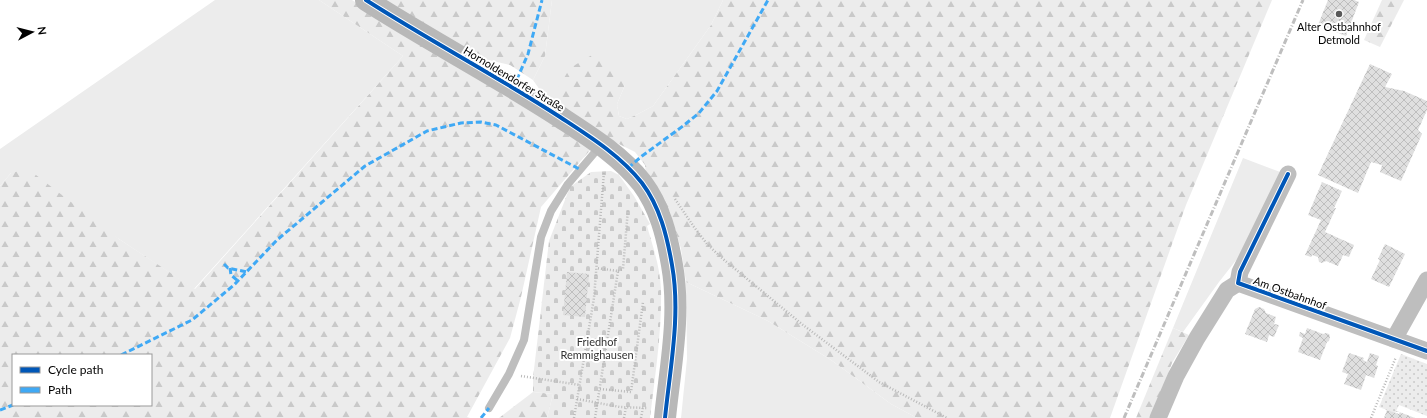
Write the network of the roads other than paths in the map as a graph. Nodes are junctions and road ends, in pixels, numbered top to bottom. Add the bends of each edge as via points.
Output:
1 (366, 0) edge
2 (605, 147) junction
3 (1288, 174) dead end
4 (1427, 280) edge
5 (1238, 283) junction
6 (1399, 340) junction
7 (1427, 351) edge
8 (489, 408) dead end
9 (665, 414) edge
10 (1158, 418) edge

1 - 2 street, Hornoldendorfer Straße via 535,100
2 - 8 lane via 568,184 551,211 541,238 524,340 509,374
2 - 9 street, Hornoldendorfer Straße via 642,183 654,202 667,239 675,289
3 - 5 street, Am Ostbahnhof via 1240,272
4 - 6 street
5 - 6 street, Am Ostbahnhof
5 - 10 street, Am Ostbahnhof via 1227,290 1197,338 1176,376
6 - 7 street, Am Ostbahnhof

